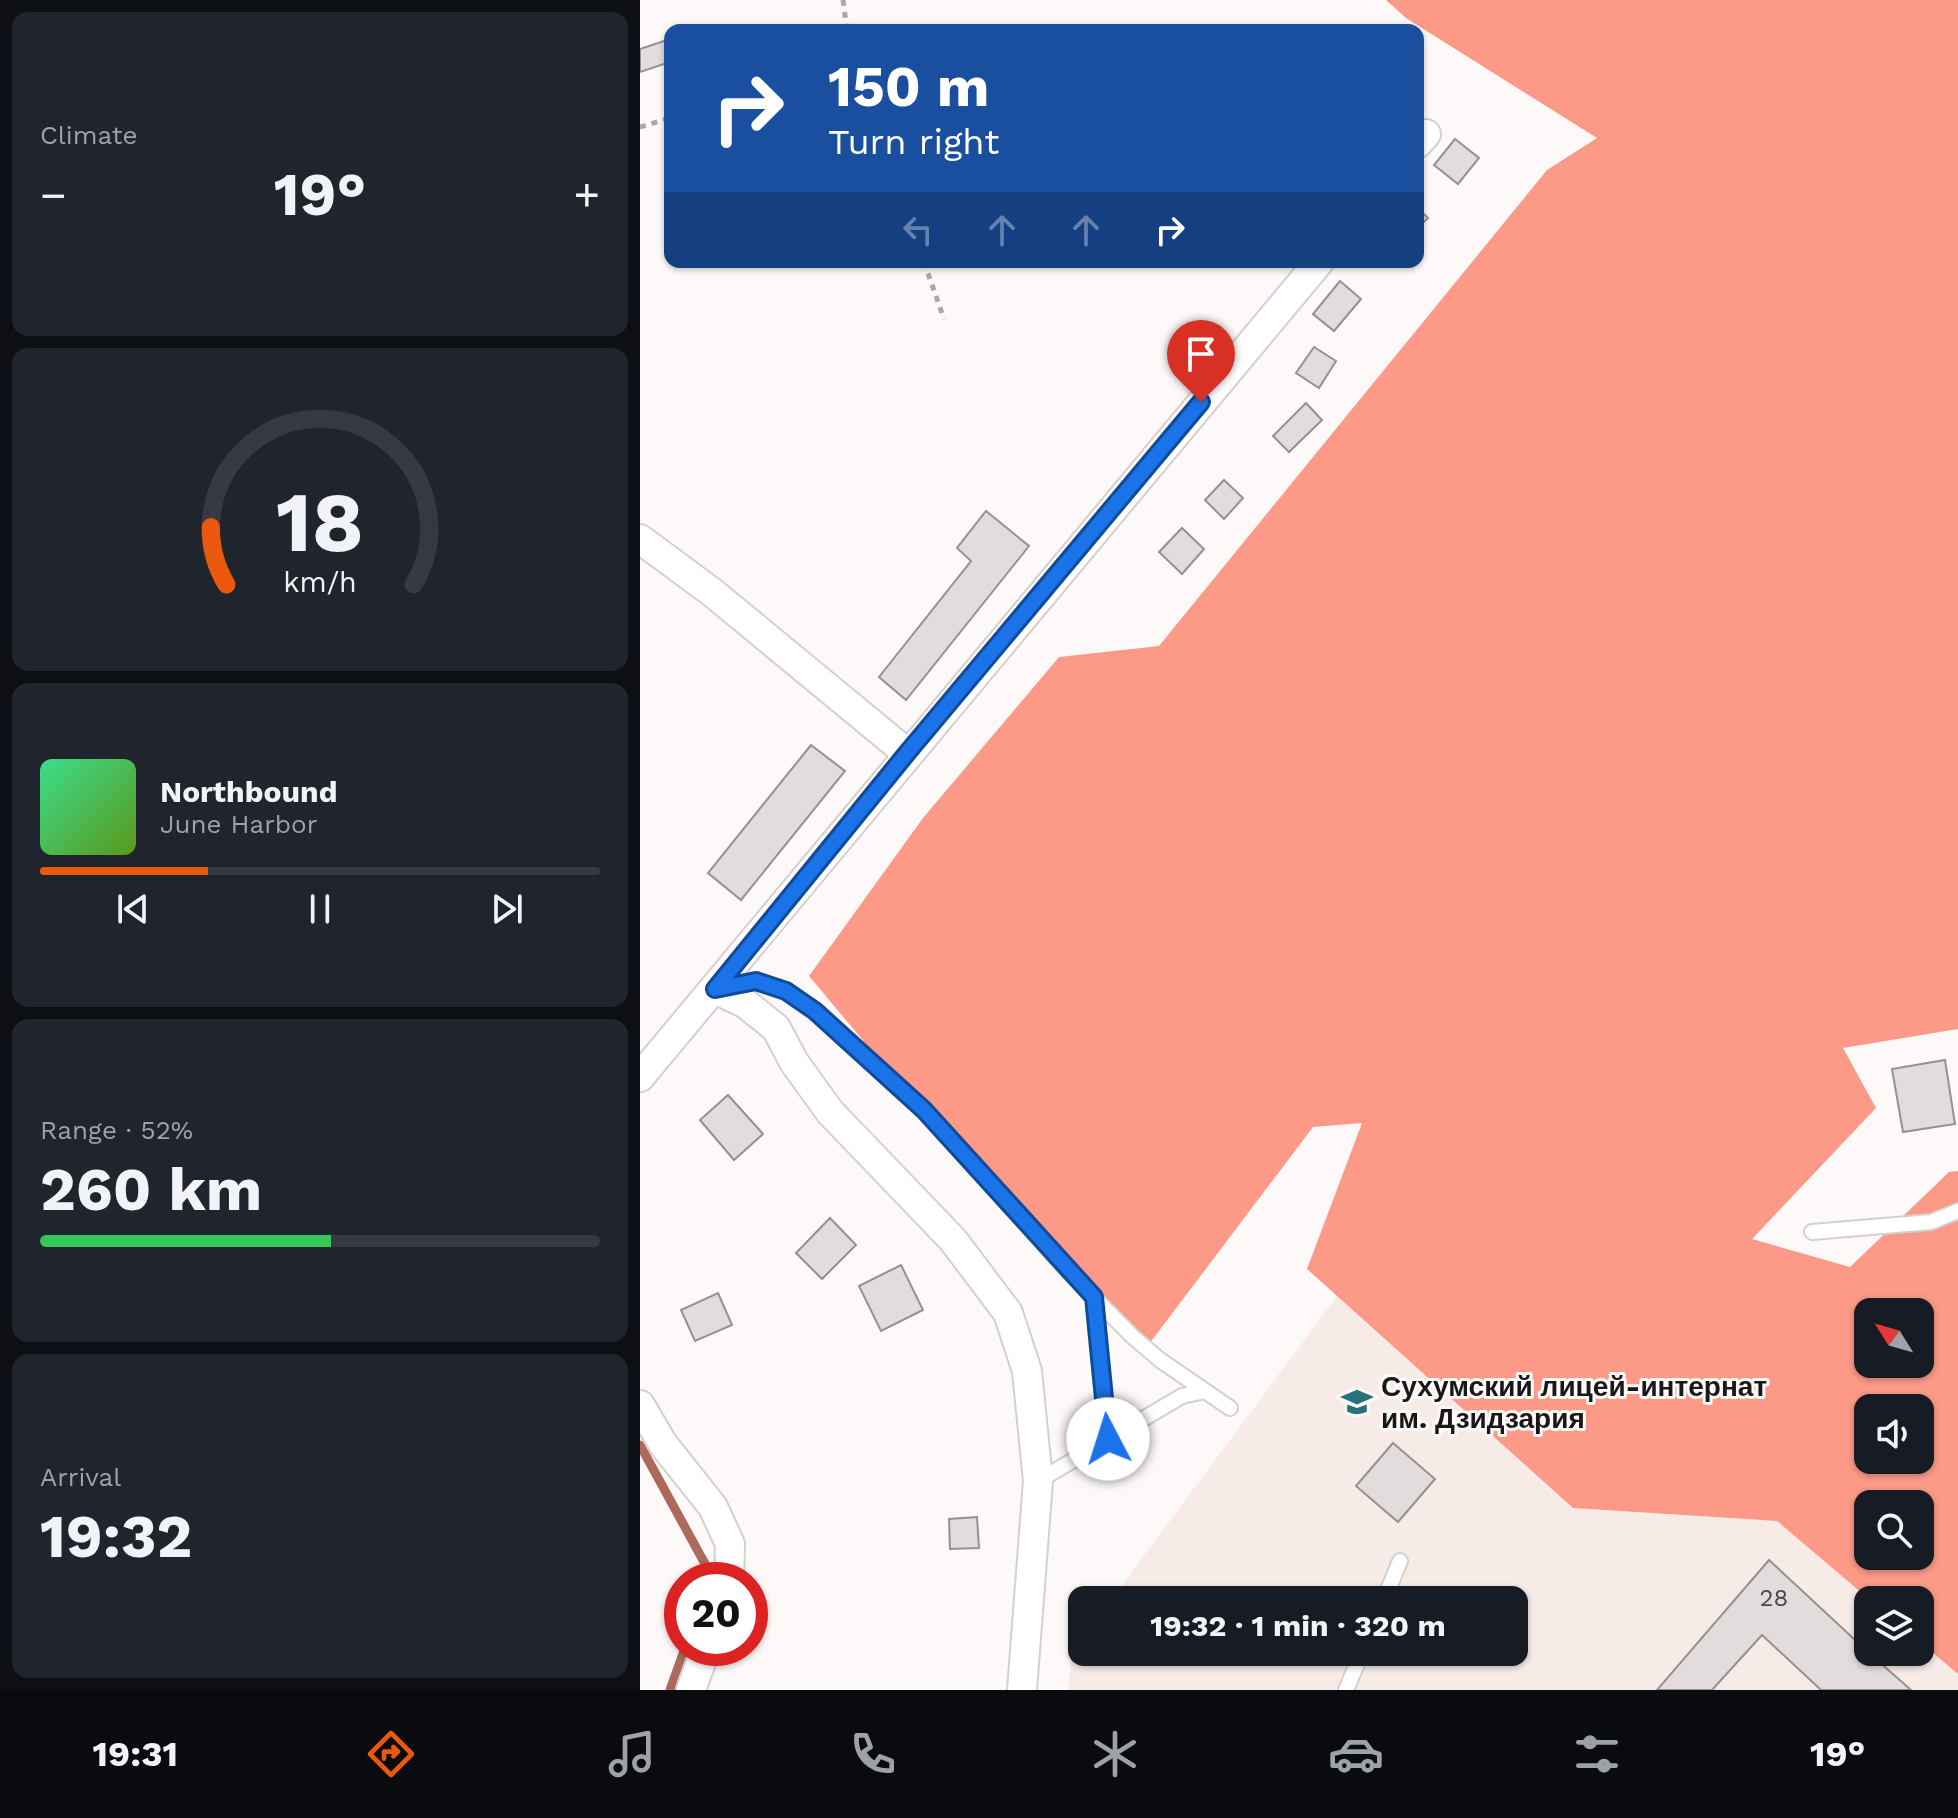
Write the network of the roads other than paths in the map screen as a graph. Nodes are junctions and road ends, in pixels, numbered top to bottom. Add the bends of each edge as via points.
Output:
1 (1314, 268) edge
2 (640, 539) edge
3 (907, 753) junction
4 (715, 989) junction
5 (640, 1077) edge
6 (1958, 1211) edge
7 (1812, 1232) dead end
8 (1094, 1297) junction
9 (1205, 1391) junction
10 (640, 1405) edge
11 (1230, 1408) dead end
12 (1108, 1439) junction
13 (1038, 1481) junction
14 (1400, 1561) dead end
15 (730, 1562) edge
16 (1390, 1586) edge
17 (700, 1666) edge
18 (1356, 1666) edge
19 (691, 1690) edge
20 (1022, 1690) edge
21 (1346, 1690) edge

1 - 3 street
2 - 3 street
3 - 4 street
4 - 5 street
4 - 8 lane via 756,981 786,991 815,1011 932,1119
4 - 13 street via 746,1004 776,1028 830,1112 953,1240 1008,1313 1027,1371
6 - 7 lane via 1931,1222
8 - 9 lane via 1160,1360
8 - 12 lane
9 - 11 lane
9 - 12 lane via 1182,1396
10 - 15 street via 713,1507 730,1544
12 - 13 lane
13 - 20 street
14 - 16 lane
17 - 19 street
18 - 21 lane

